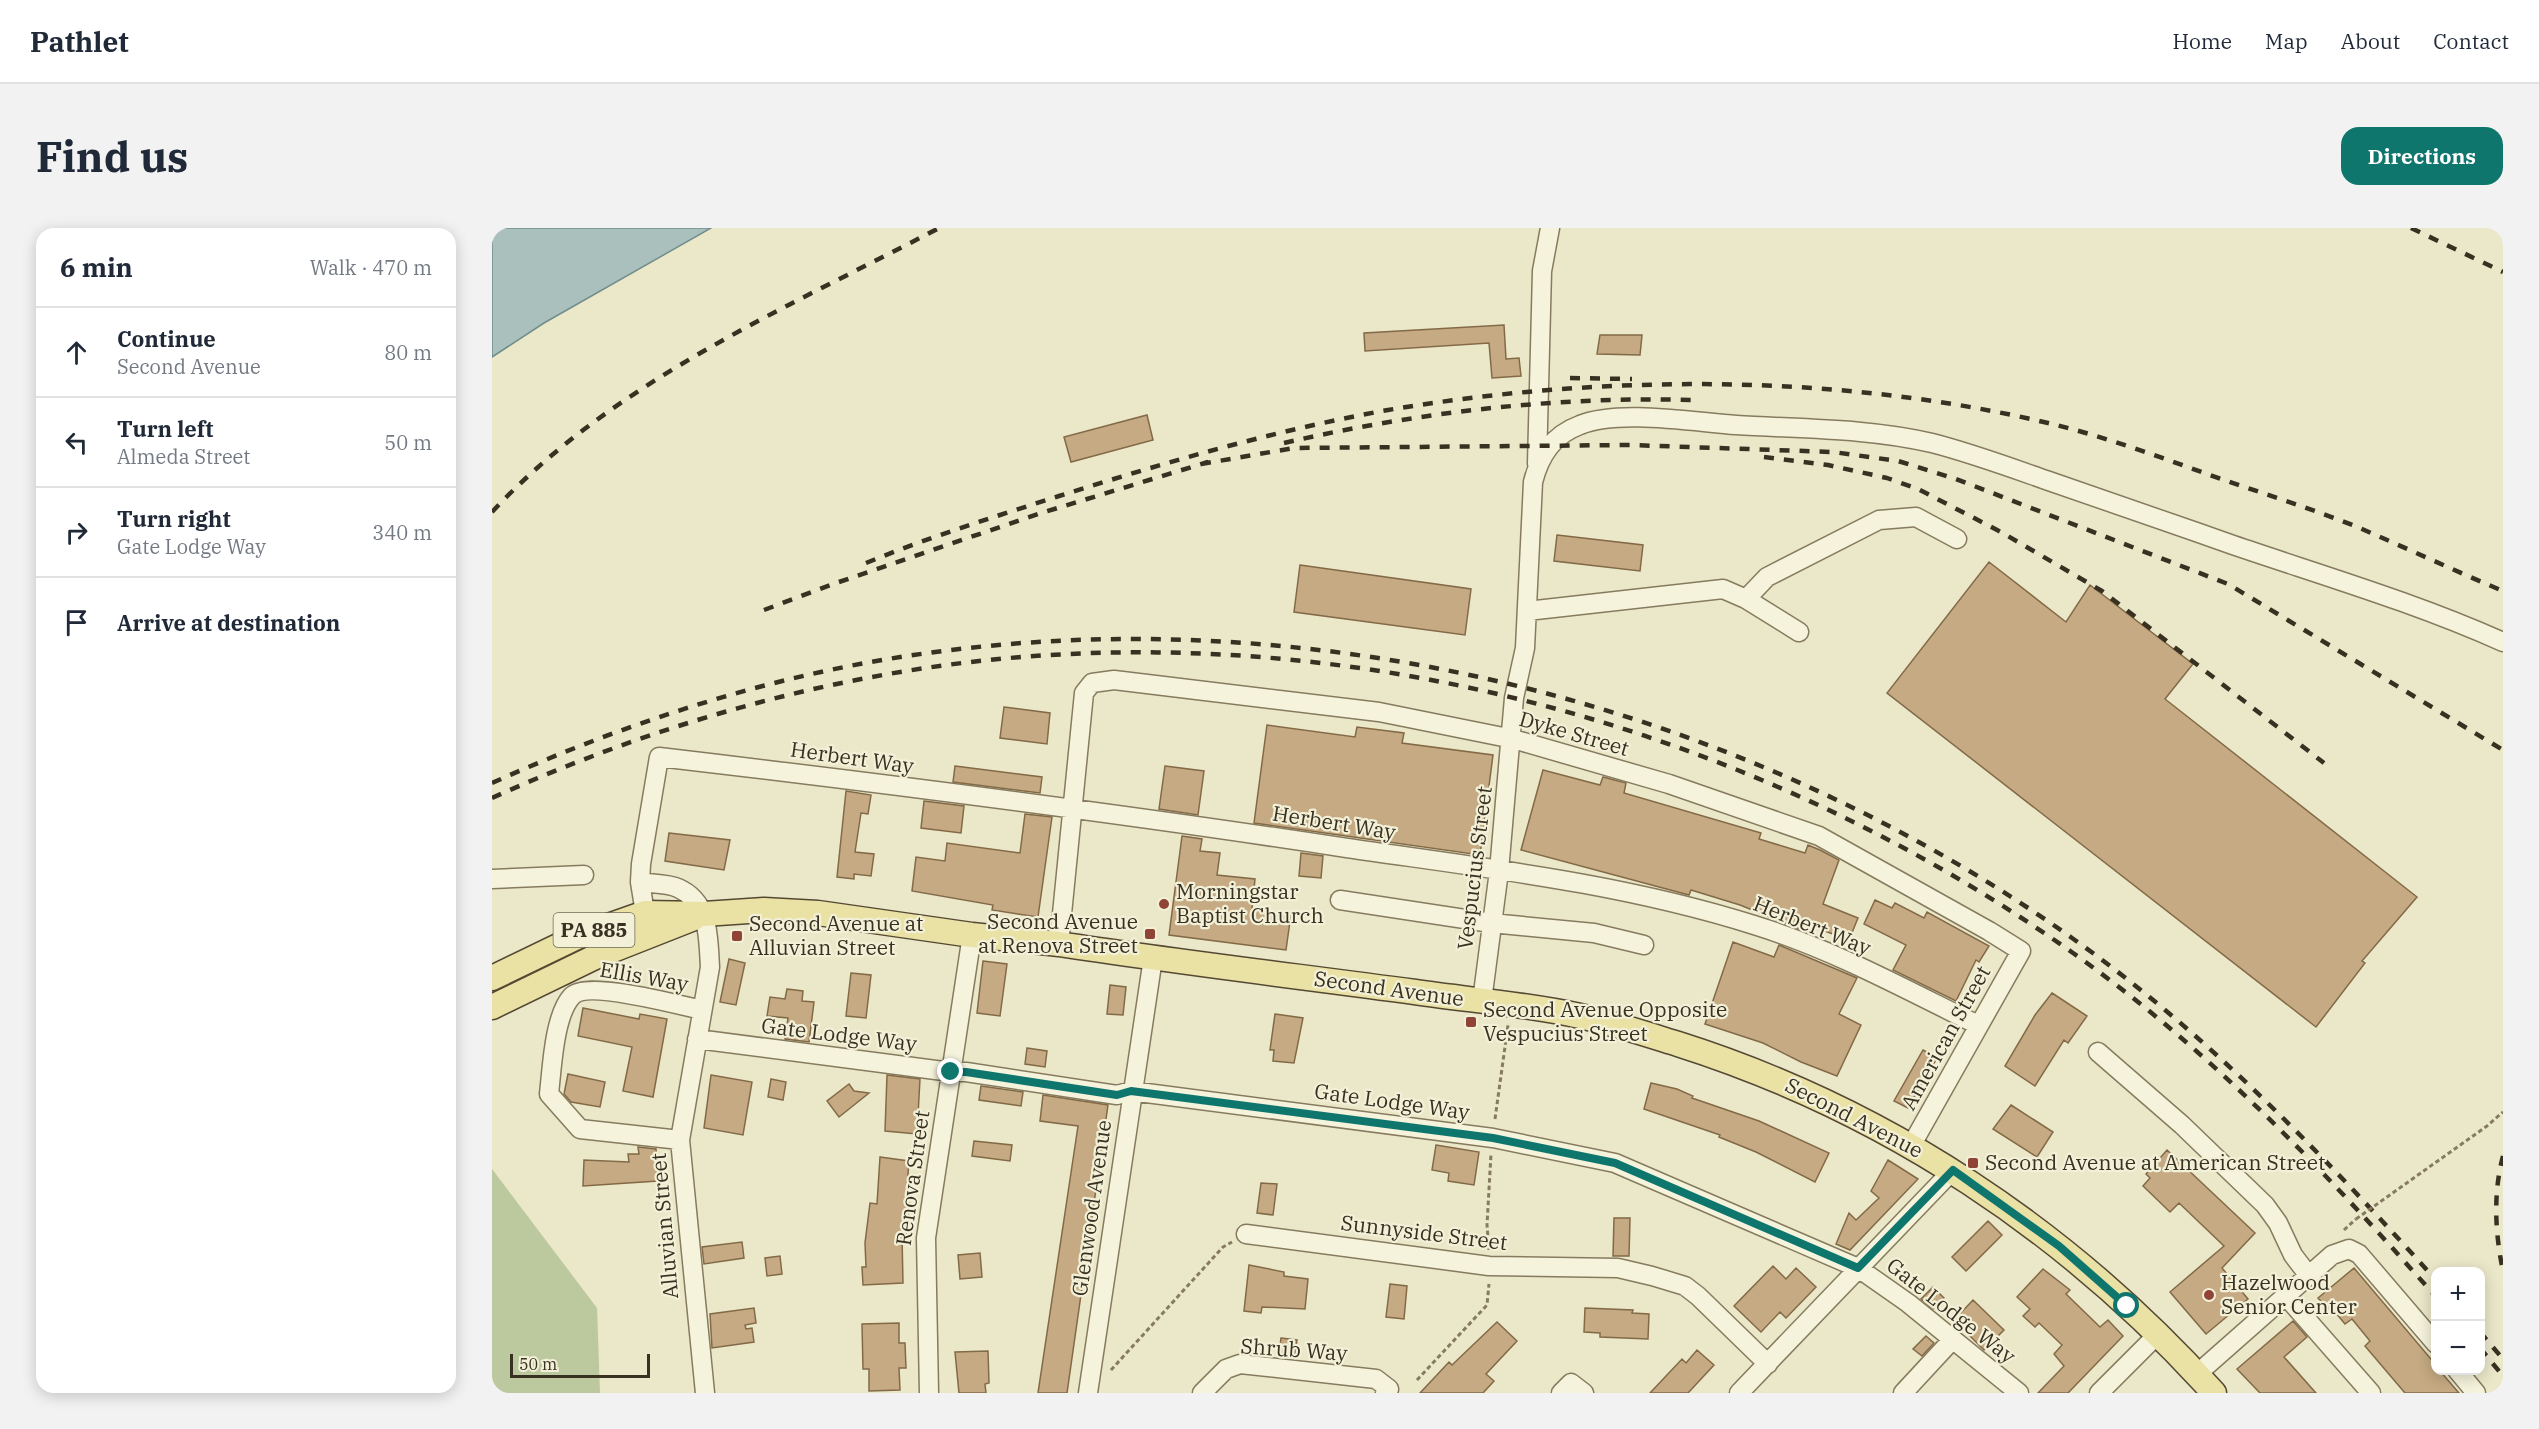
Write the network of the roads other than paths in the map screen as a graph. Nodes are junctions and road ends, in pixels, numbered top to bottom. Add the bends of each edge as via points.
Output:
1 (1550, 228) edge
2 (1537, 466) junction
3 (1958, 539) dead end
4 (1746, 599) junction
5 (1527, 610) junction
6 (1799, 632) dead end
7 (2503, 642) edge
8 (1513, 739) junction
9 (1074, 810) junction
10 (1499, 870) junction
11 (584, 875) dead end
12 (492, 879) edge
13 (640, 882) junction
14 (1340, 900) dead end
15 (645, 913) junction
16 (704, 914) junction
17 (1491, 923) junction
18 (972, 935) junction
19 (1059, 944) junction
20 (1644, 945) dead end
21 (2021, 951) joint
22 (1152, 958) junction
23 (492, 978) edge
24 (1482, 1001) junction
25 (492, 1007) edge
26 (702, 1010) junction
27 (1978, 1025) junction
28 (697, 1039) junction
29 (2098, 1052) dead end
30 (951, 1072) junction
31 (1131, 1091) junction
32 (680, 1140) junction
33 (1911, 1146) junction
34 (1953, 1170) junction
35 (1246, 1234) road end
36 (1858, 1268) junction
37 (2309, 1276) junction
38 (2286, 1296) junction
39 (2158, 1334) junction
40 (2431, 1338) edge
41 (1953, 1340) junction
42 (1768, 1364) junction
43 (2197, 1374) junction
44 (2460, 1375) edge
45 (1387, 1391) edge
46 (705, 1393) edge
47 (929, 1393) edge
48 (1088, 1393) edge
49 (1202, 1393) edge
50 (1561, 1393) edge
51 (1584, 1393) edge
52 (1739, 1393) edge
53 (1903, 1393) edge
54 (2019, 1393) edge
55 (2099, 1393) edge
56 (2214, 1393) edge
57 (2371, 1393) edge
58 (2476, 1393) edge

1 - 2 street, Vespucius Street via 1542,271
2 - 5 street, Vespucius Street via 1531,506
2 - 7 street via 1555,440 1569,430 1582,423 1611,419 1815,428 1902,437 1999,463 2408,604
3 - 4 street via 1916,517 1879,520 1767,577
4 - 5 street via 1723,589
4 - 6 street
5 - 8 street, Vespucius Street via 1525,648 1514,698
8 - 9 street, Dyke Street via 1380,712 1114,680 1092,683 1084,693
8 - 10 street, Vespucius Street
8 - 21 street, Dyke Street via 1669,784 1819,836
9 - 10 street, Herbert Way
9 - 13 street, Herbert Way via 659,757
9 - 19 street
10 - 17 street, Vespucius Street
10 - 27 street, Herbert Way via 1627,890 1758,926 1897,985
11 - 12 street
13 - 15 street
13 - 16 street via 677,887 693,898
14 - 17 street
15 - 16 main road, Second Avenue / PA 885
15 - 23 main road, Second Avenue / PA 885 via 578,937
16 - 18 main road, Second Avenue / PA 885 via 764,910 818,913
16 - 25 main road, Second Avenue / PA 885 via 595,957
16 - 26 street, Alluvian Street via 710,967
17 - 20 street via 1594,933
17 - 24 street, Vespucius Street
18 - 19 main road, Second Avenue / PA 885
18 - 30 street, Renova Street
19 - 22 main road, Second Avenue / PA 885
21 - 27 street, American Street
22 - 24 main road, Second Avenue / PA 885
22 - 31 street, Glenwood Avenue
24 - 33 main road, Second Avenue / PA 885 via 1579,1016 1709,1054 1792,1086
26 - 28 street, Alluvian Street
26 - 32 street, Ellis Way via 598,990 576,993 564,1010 558,1029 549,1094 580,1129
27 - 33 street, American Street
28 - 30 street, Gate Lodge Way
28 - 32 street, Alluvian Street
29 - 37 street via 2182,1125 2265,1206
30 - 31 street, Gate Lodge Way via 1117,1095
30 - 47 street, Renova Street via 926,1238
31 - 36 street, Gate Lodge Way via 1493,1138 1615,1163
31 - 48 street, Glenwood Avenue
32 - 46 street, Alluvian Street
33 - 34 main road, Second Avenue / PA 885
34 - 36 street
34 - 39 main road, Second Avenue / PA 885 via 2059,1246
35 - 42 street, Sunnyside Street via 1490,1266 1618,1268 1652,1276 1684,1286 1698,1296
36 - 41 street, Gate Lodge Way
36 - 42 street
37 - 38 street
37 - 40 street via 2345,1240
38 - 43 street
38 - 57 street
39 - 43 main road, Second Avenue / PA 885
39 - 55 street
41 - 53 street
41 - 54 street, Gate Lodge Way
42 - 52 street
43 - 56 main road, Second Avenue / PA 885
44 - 58 street
45 - 49 street, Shrub Way via 1376,1379 1240,1364 1226,1369
50 - 51 street via 1571,1383

